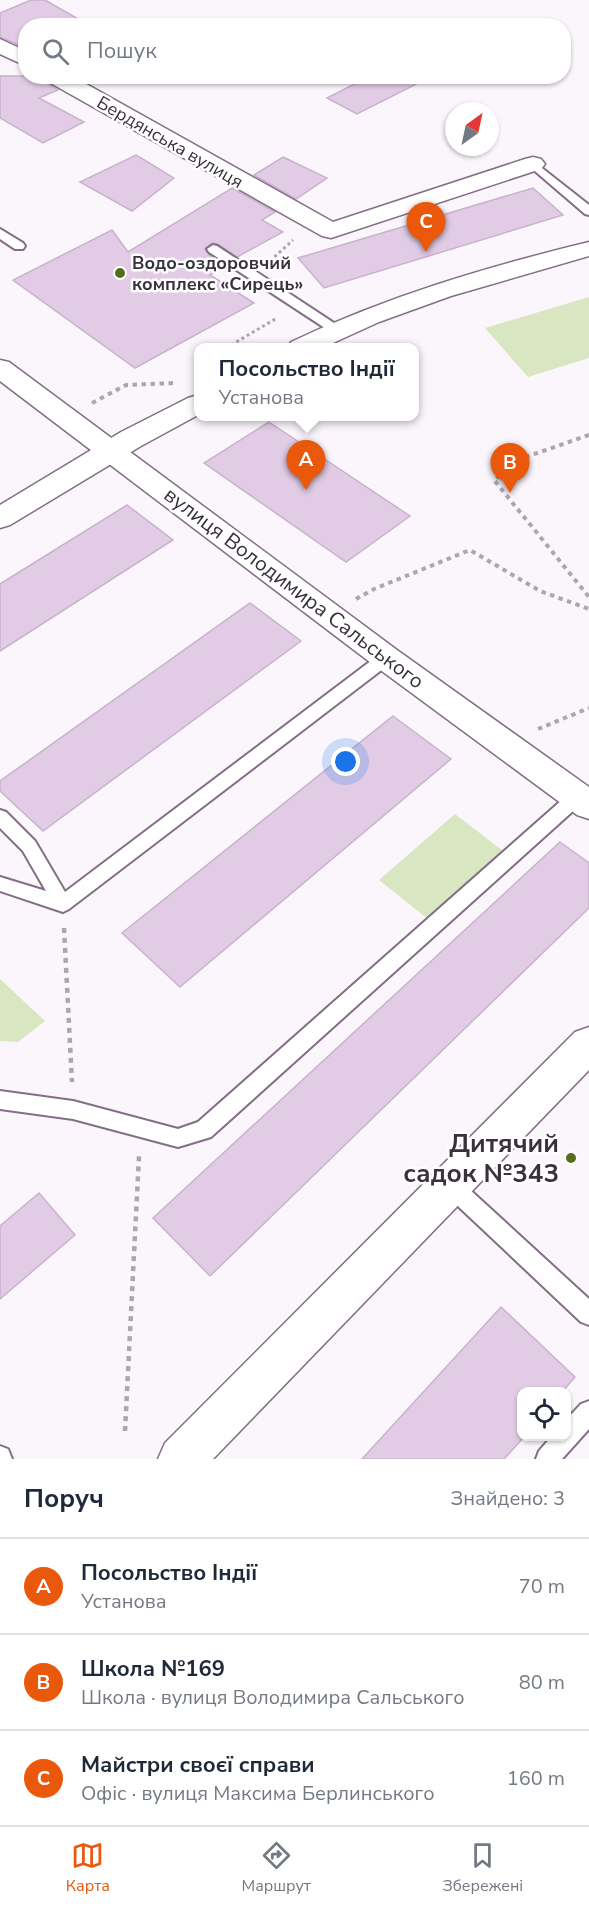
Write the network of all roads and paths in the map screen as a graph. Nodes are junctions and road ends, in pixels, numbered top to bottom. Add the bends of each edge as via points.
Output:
1 (0, 45) edge
2 (18, 55) edge
3 (69, 84) edge
4 (533, 164) joint
5 (589, 212) edge
6 (313, 221) junction
7 (0, 233) edge
8 (19, 246) dead end
9 (213, 249) dead end
10 (589, 249) edge
11 (255, 276) junction
12 (299, 305) junction
13 (336, 329) junction
14 (234, 343) edge
15 (309, 343) edge
16 (0, 368) edge
17 (189, 394) edge
18 (90, 404) dead end
19 (589, 435) edge
20 (112, 450) junction
21 (0, 518) edge
22 (589, 597) edge
23 (356, 599) dead end
24 (589, 609) edge
25 (386, 658) junction
26 (589, 708) edge
27 (537, 729) dead end
28 (583, 801) edge
29 (0, 817) edge
30 (0, 884) edge
31 (63, 904) junction
32 (589, 1044) edge
33 (0, 1100) edge
34 (73, 1110) junction
35 (141, 1128) junction
36 (450, 1185) junction
37 (589, 1314) edge
38 (589, 1412) edge
39 (125, 1431) dead end
40 (181, 1459) edge
41 (547, 1459) edge

1 - 2 street
3 - 6 street, Бердянська вулиця
4 - 5 lane
4 - 6 street, Бердянська вулиця via 331,231
6 - 11 path
7 - 8 lane
9 - 11 lane
10 - 13 street via 478,278
11 - 12 lane
12 - 13 lane
12 - 14 path
13 - 15 street
16 - 20 street, вулиця Володимира Сальського
17 - 18 path via 126,384
17 - 20 street
19 - 22 path via 520,459 494,480
20 - 21 street
20 - 25 street, вулиця Володимира Сальського
23 - 24 path via 470,550 540,591
25 - 28 street, вулиця Володимира Сальського
25 - 31 lane
26 - 27 path
28 - 35 lane via 204,1130 178,1138
29 - 31 lane via 29,846
30 - 31 lane
31 - 34 path
32 - 36 street
33 - 34 lane
34 - 35 lane
35 - 39 path
36 - 37 lane
36 - 40 street
38 - 41 lane

